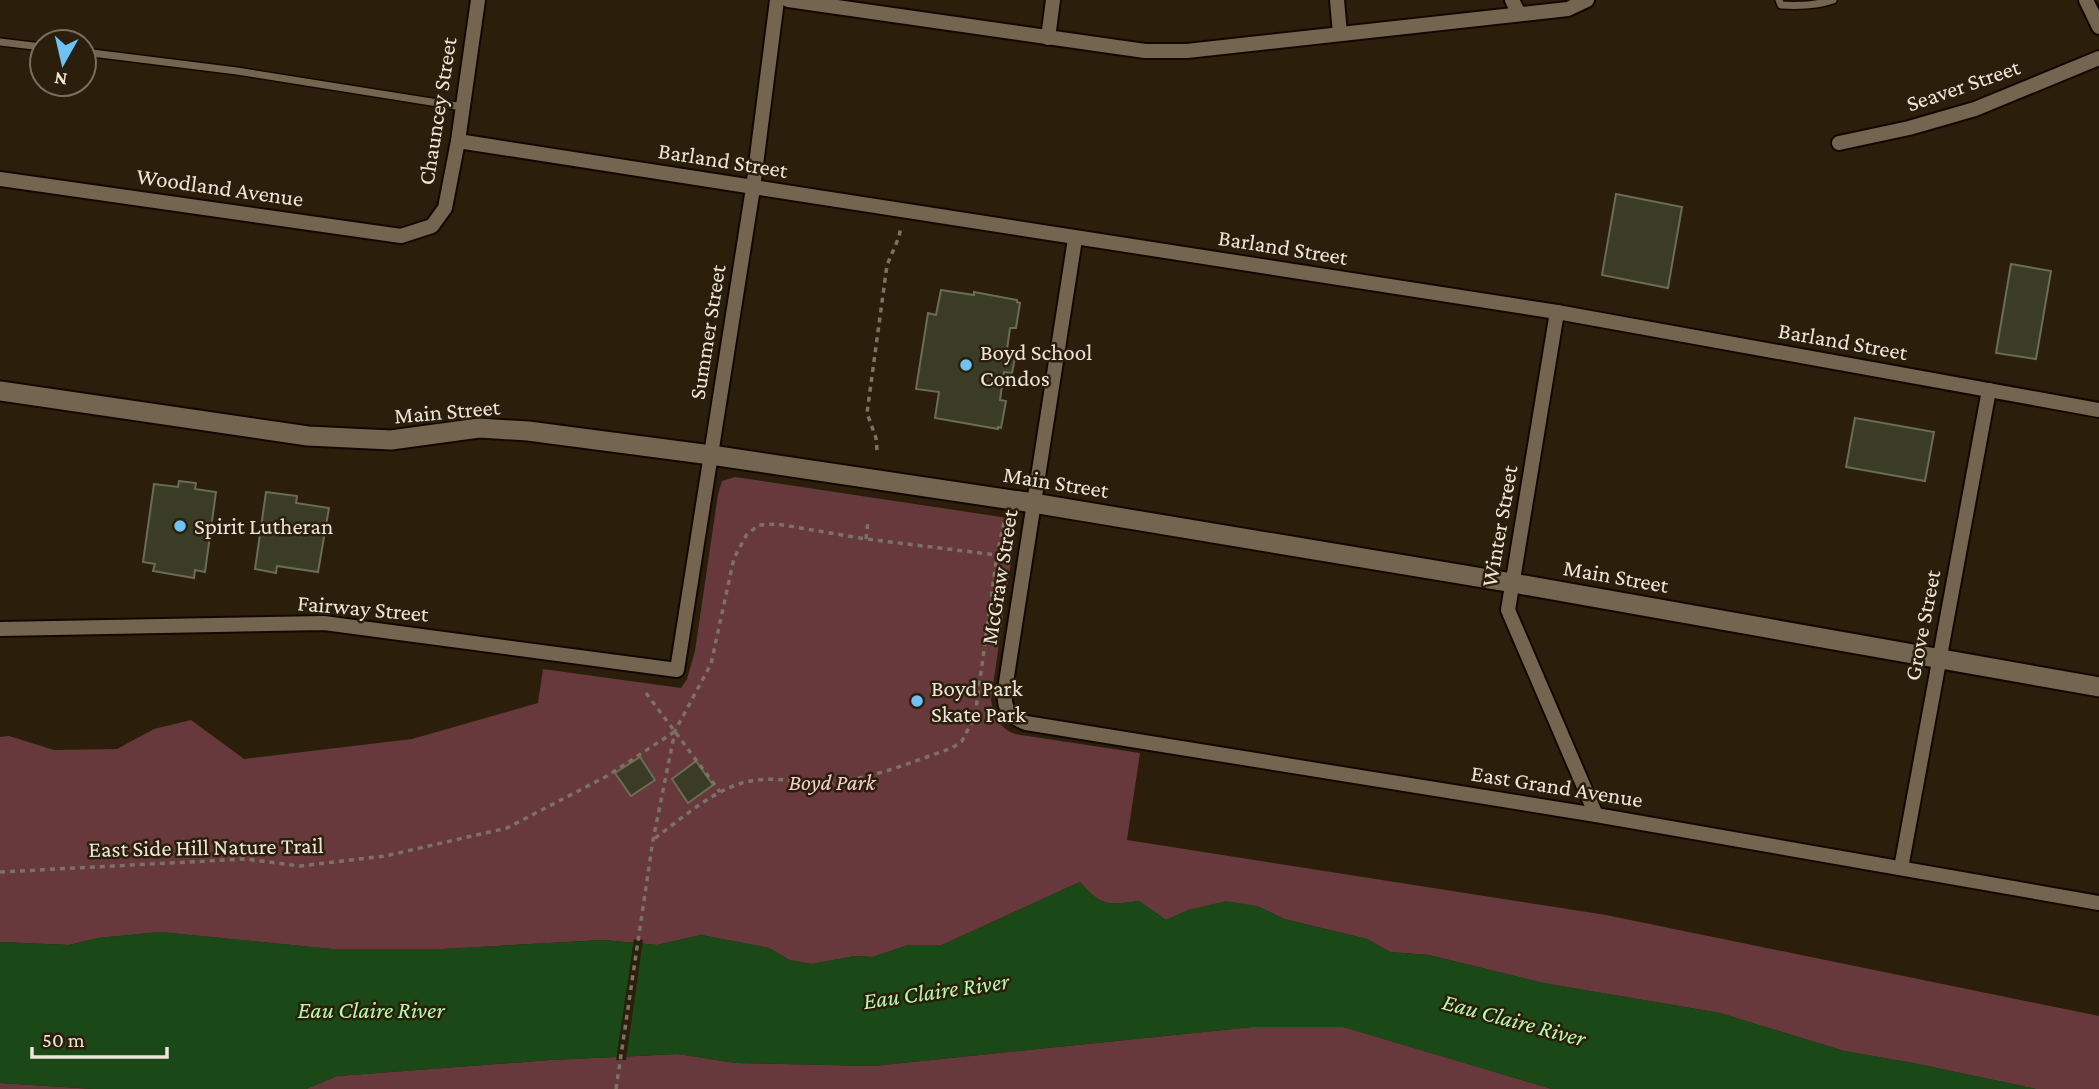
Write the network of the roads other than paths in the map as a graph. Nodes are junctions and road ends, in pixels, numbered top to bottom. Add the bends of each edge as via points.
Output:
1 (478, 0) edge
2 (777, 0) edge
3 (789, 0) edge
4 (1053, 0) edge
5 (1337, 0) edge
6 (1512, 0) edge
7 (1587, 0) edge
8 (1833, 0) edge
9 (2086, 0) edge
10 (1780, 3) edge
11 (1519, 14) junction
12 (2099, 27) edge
13 (1340, 34) junction
14 (1048, 38) junction
15 (0, 42) edge
16 (28, 45) edge
17 (98, 54) edge
18 (2099, 58) edge
19 (463, 107) junction
20 (458, 141) junction
21 (1839, 143) dead end
22 (0, 179) edge
23 (753, 188) junction
24 (432, 226) joint
25 (1075, 239) junction
26 (1557, 312) junction
27 (1989, 390) junction
28 (0, 391) edge
29 (2099, 410) edge
30 (711, 455) junction
31 (1033, 503) junction
32 (1513, 583) junction
33 (0, 629) edge
34 (1939, 657) junction
35 (677, 670) joint
36 (2099, 687) edge
37 (1008, 713) joint
38 (1596, 815) junction
39 (1901, 868) junction
40 (2099, 903) edge

1 - 19 street, Chauncey Street
2 - 23 street, Summer Street
3 - 14 street
4 - 14 street
5 - 13 street
6 - 11 street
7 - 11 street via 1568,9
8 - 10 lane
9 - 12 street
11 - 13 street
13 - 14 street via 1187,51 1145,51
15 - 16 lane
17 - 19 lane
18 - 21 street, Seaver Street via 1975,108
19 - 20 street, Chauncey Street
20 - 23 street, Barland Street
20 - 24 street, Chauncey Street via 444,208
22 - 24 street, Woodland Avenue via 401,236
23 - 25 street, Barland Street
23 - 30 street, Summer Street
25 - 26 street, Barland Street
25 - 31 street, McGraw Street
26 - 27 street, Barland Street
26 - 32 street, Winter Street
27 - 29 street, Barland Street
27 - 34 street, Grove Street
28 - 30 street, Main Street via 308,436 391,440 479,428 527,430
30 - 31 street, Main Street
30 - 35 street, Summer Street
31 - 32 street, Main Street
31 - 37 street, McGraw Street via 1005,689
32 - 34 street, Main Street
32 - 38 street, Winter Street via 1508,610
33 - 35 street, Fairway Street via 324,623
34 - 36 street, Main Street
34 - 39 street, Grove Street
37 - 38 street, East Grand Avenue via 1026,723
38 - 39 street, East Grand Avenue
39 - 40 street, East Grand Avenue

